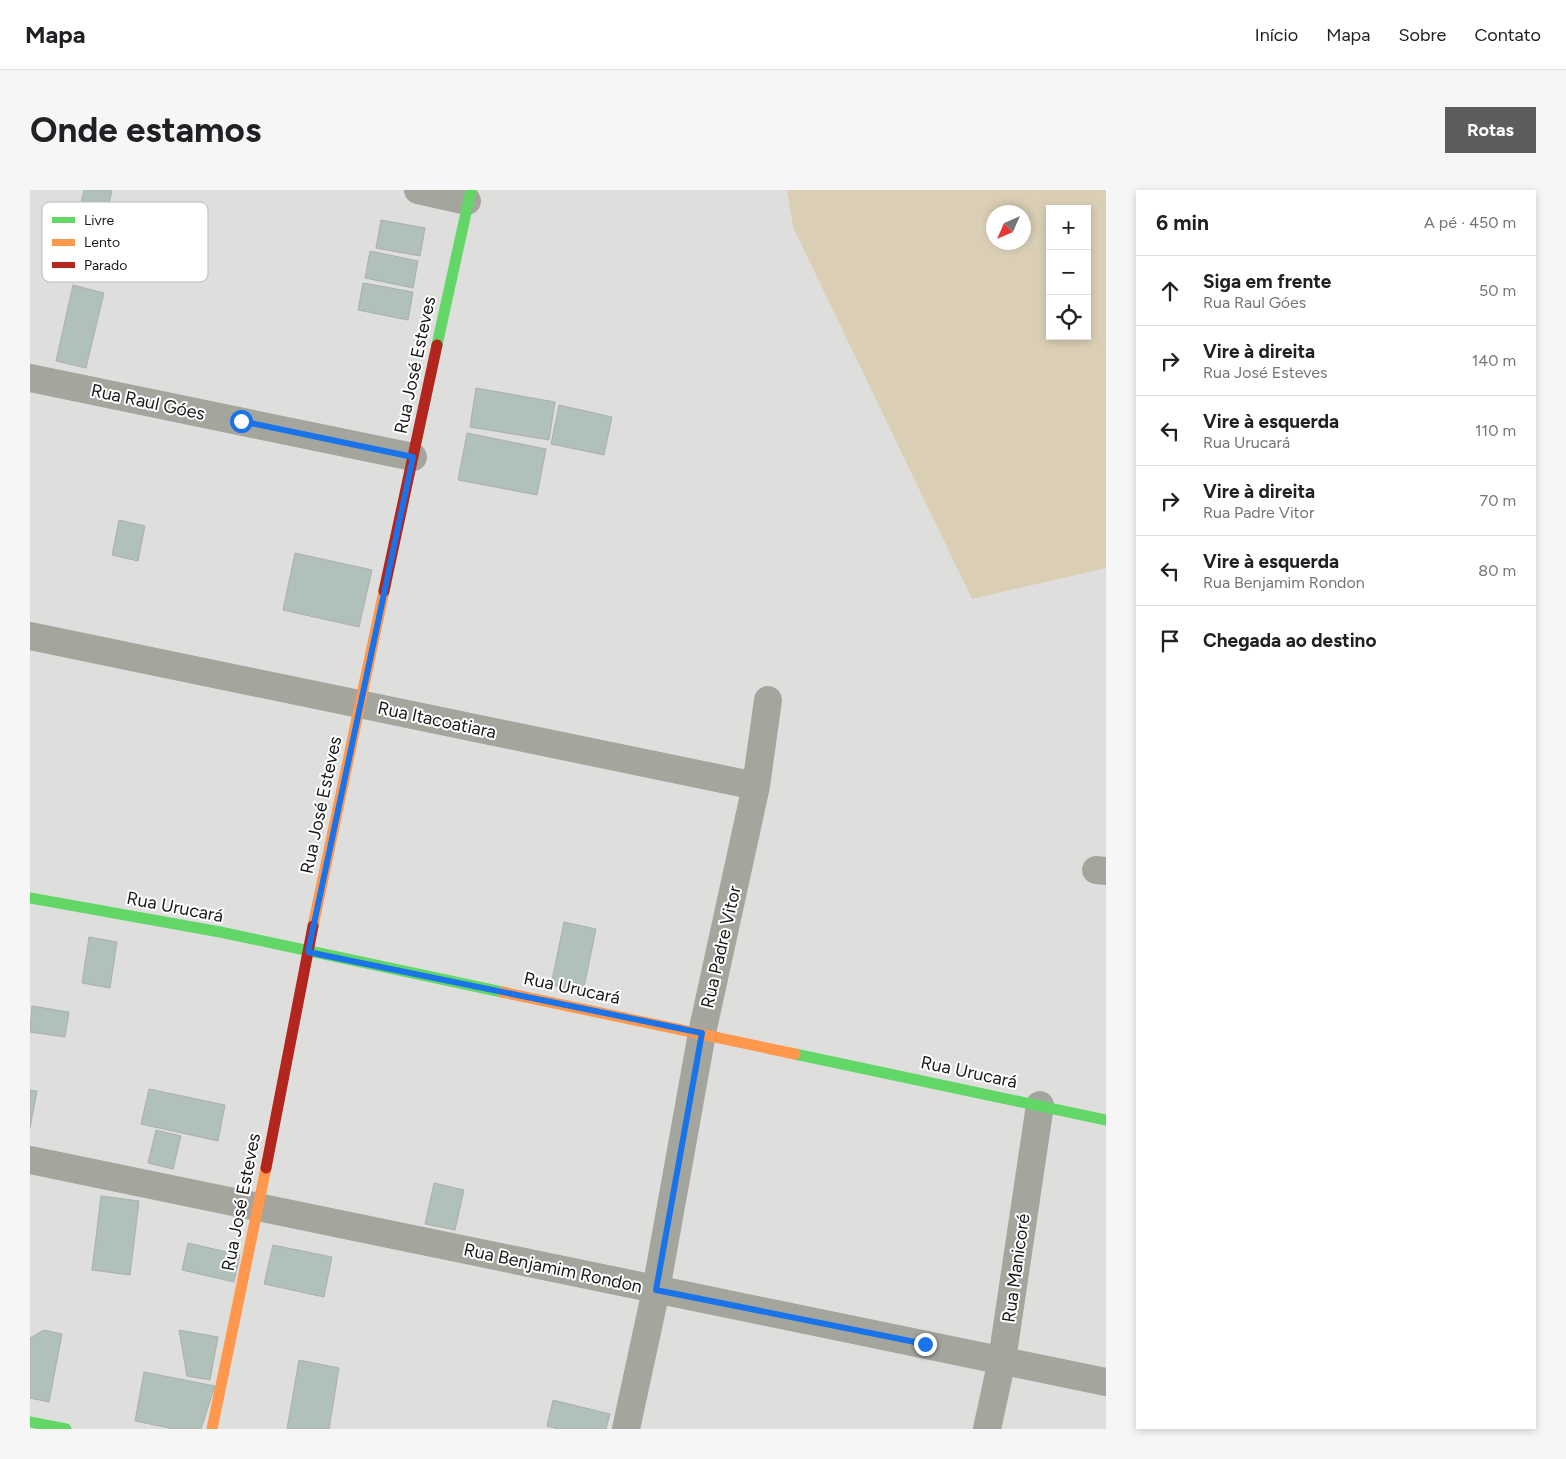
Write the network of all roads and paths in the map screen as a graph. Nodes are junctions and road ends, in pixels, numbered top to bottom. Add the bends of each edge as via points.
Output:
1 (418, 190) edge
2 (469, 195) edge
3 (30, 378) edge
4 (413, 457) junction
5 (30, 636) edge
6 (768, 700) dead end
7 (360, 704) junction
8 (756, 786) junction
9 (30, 898) edge
10 (308, 952) junction
11 (702, 1033) junction
12 (1040, 1105) junction
13 (1106, 1120) edge
14 (30, 1160) edge
15 (259, 1206) junction
16 (656, 1290) junction
17 (1002, 1360) junction
18 (1106, 1382) edge
19 (30, 1422) edge
20 (66, 1429) edge
21 (212, 1429) edge
22 (626, 1429) edge
23 (987, 1429) edge

1 - 2 street
2 - 4 street, Rua José Esteves
3 - 4 street, Rua Raul Góes
4 - 7 street, Rua José Esteves
5 - 7 street, Rua Itacoatiara
6 - 8 street, Rua Padre Vitor
7 - 8 street, Rua Itacoatiara
7 - 10 street, Rua José Esteves
8 - 11 street, Rua Padre Vitor
9 - 10 street, Rua Urucará via 220,932
10 - 11 street, Rua Urucará
10 - 15 street, Rua José Esteves
11 - 12 street, Rua Urucará
11 - 16 street, Rua Padre Vitor
12 - 13 street, Rua Urucará
12 - 17 street, Rua Manicoré
14 - 15 street, Rua Benjamim Rondon
15 - 16 street, Rua Benjamim Rondon
15 - 21 street, Rua José Esteves
16 - 17 street, Rua Benjamim Rondon
16 - 22 street, Rua Padre Vitor
17 - 18 street, Rua Benjamim Rondon
17 - 23 street, Rua Manicoré
19 - 20 street

